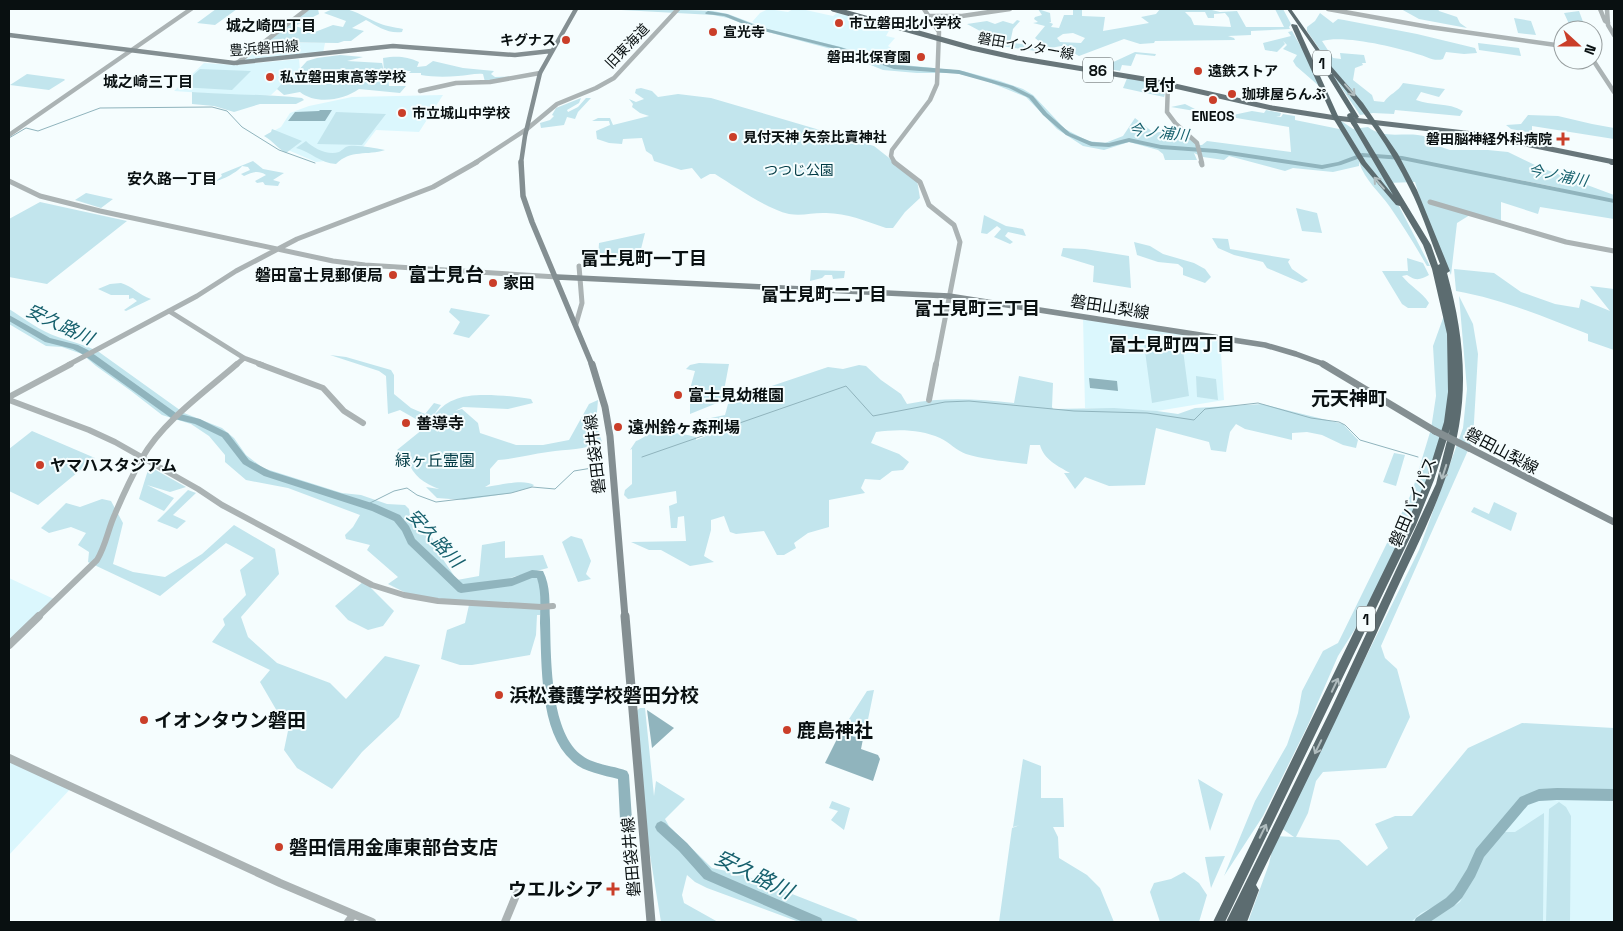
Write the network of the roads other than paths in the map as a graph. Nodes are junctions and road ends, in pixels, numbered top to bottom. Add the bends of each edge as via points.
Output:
1 (191, 9) edge
2 (307, 9) edge
3 (576, 9) edge
4 (837, 9) edge
5 (924, 9) edge
6 (1010, 9) edge
7 (1284, 9) edge
8 (1288, 9) edge
9 (1328, 9) edge
10 (1600, 9) edge
11 (1607, 9) edge
12 (676, 11) edge
13 (929, 16) junction
14 (1608, 23) junction
15 (1296, 24) junction
16 (9, 35) edge
17 (1614, 35) edge
18 (939, 38) junction
19 (1553, 45) edge
20 (132, 50) junction
21 (551, 51) junction
22 (237, 63) junction
23 (1600, 70) edge
24 (540, 73) junction
25 (1168, 84) junction
26 (420, 91) dead end
27 (1614, 92) edge
28 (1336, 118) junction
29 (1357, 120) junction
30 (1374, 122) junction
31 (527, 129) junction
32 (9, 135) edge
33 (1371, 145) joint
34 (1354, 148) joint
35 (1614, 161) edge
36 (1202, 165) dead end
37 (9, 181) edge
38 (1430, 202) dead end
39 (278, 249) junction
40 (1614, 251) edge
41 (578, 266) dead end
42 (558, 278) junction
43 (579, 278) junction
44 (949, 296) junction
45 (1448, 302) junction
46 (169, 311) junction
47 (576, 324) junction
48 (244, 358) junction
49 (9, 398) edge
50 (929, 400) dead end
51 (363, 423) dead end
52 (142, 457) junction
53 (1614, 522) edge
54 (552, 606) dead end
55 (9, 645) edge
56 (9, 758) edge
57 (1260, 851) junction
58 (517, 893) dead end
59 (350, 918) edge
60 (372, 922) edge
61 (505, 922) edge
62 (652, 922) edge
63 (1212, 922) edge
64 (1219, 922) edge
65 (1232, 922) edge
66 (1242, 922) edge

1 - 20 street
2 - 22 street
3 - 21 main road, 磐田袋井線
4 - 18 main road, 磐田インター線 / 86
5 - 13 street
6 - 13 street via 962,16
7 - 15 highway, 磐田バイパス / 1
8 - 15 highway, 磐田バイパス / 1
9 - 19 street
10 - 14 street
11 - 14 street
12 - 31 street, 旧東海道 via 622,71 603,85 553,107
13 - 18 street
14 - 17 street
15 - 28 highway
15 - 29 highway, 磐田バイパス / 1
15 -> 30 highway
16 - 20 main road, 豊浜磐田線
18 - 25 main road, 磐田インター線 / 86 via 1017,58
18 - 44 street via 933,94 892,150 891,156 895,163 920,182 929,205 949,220 958,234 960,242
20 - 22 main road, 豊浜磐田線
20 - 32 street
21 - 22 main road, 豊浜磐田線 via 515,56 393,46
21 - 24 main road, 磐田袋井線
23 - 27 street
24 - 26 street via 490,82 456,83
24 - 31 main road, 磐田袋井線
25 - 28 main road, 磐田インター線 / 86 via 1248,103
25 - 36 street via 1166,112 1195,140
28 - 29 main road, 磐田インター線 / 86
28 - 34 highway
29 - 30 main road, 磐田インター線 / 86
29 - 33 highway, 磐田バイパス / 1
30 - 35 main road, 磐田インター線 / 86 via 1482,135
30 - 45 highway via 1414,190 1443,260 1451,284
31 - 39 street, 旧東海道 via 445,182 316,231
31 - 42 main road, 磐田袋井線 via 520,162 524,196 532,222
33 - 45 highway, 磐田バイパス / 1 via 1434,247
45 -> 34 highway via 1398,203
37 - 39 street via 40,196
38 - 40 street via 1566,242
39 - 42 street via 365,265
39 - 46 street, 旧東海道
41 - 43 street
42 - 43 main road, 磐田山梨線
42 - 47 main road, 磐田袋井線
43 - 44 main road, 磐田山梨線
43 - 47 street via 582,315
44 - 50 street
44 - 53 main road, 磐田山梨線, bridge via 1288,350 1327,366 1435,431
45 - 57 highway, 磐田バイパス / 1 via 1458,336 1460,396 1440,484 1336,711
46 - 48 street
46 - 49 street, 旧東海道
47 - 62 main road, 磐田袋井線 via 597,377 610,436
48 - 51 street via 323,388 344,411
48 - 52 street via 180,414
49 - 52 street via 89,430
52 - 54 street via 222,505 372,585 438,602
52 - 55 street via 97,560
56 - 59 street
57 - 63 highway
57 - 64 highway, 磐田バイパス / 1
57 - 65 highway, 磐田バイパス / 1
57 - 66 highway, 1
58 - 61 street
59 - 60 street

